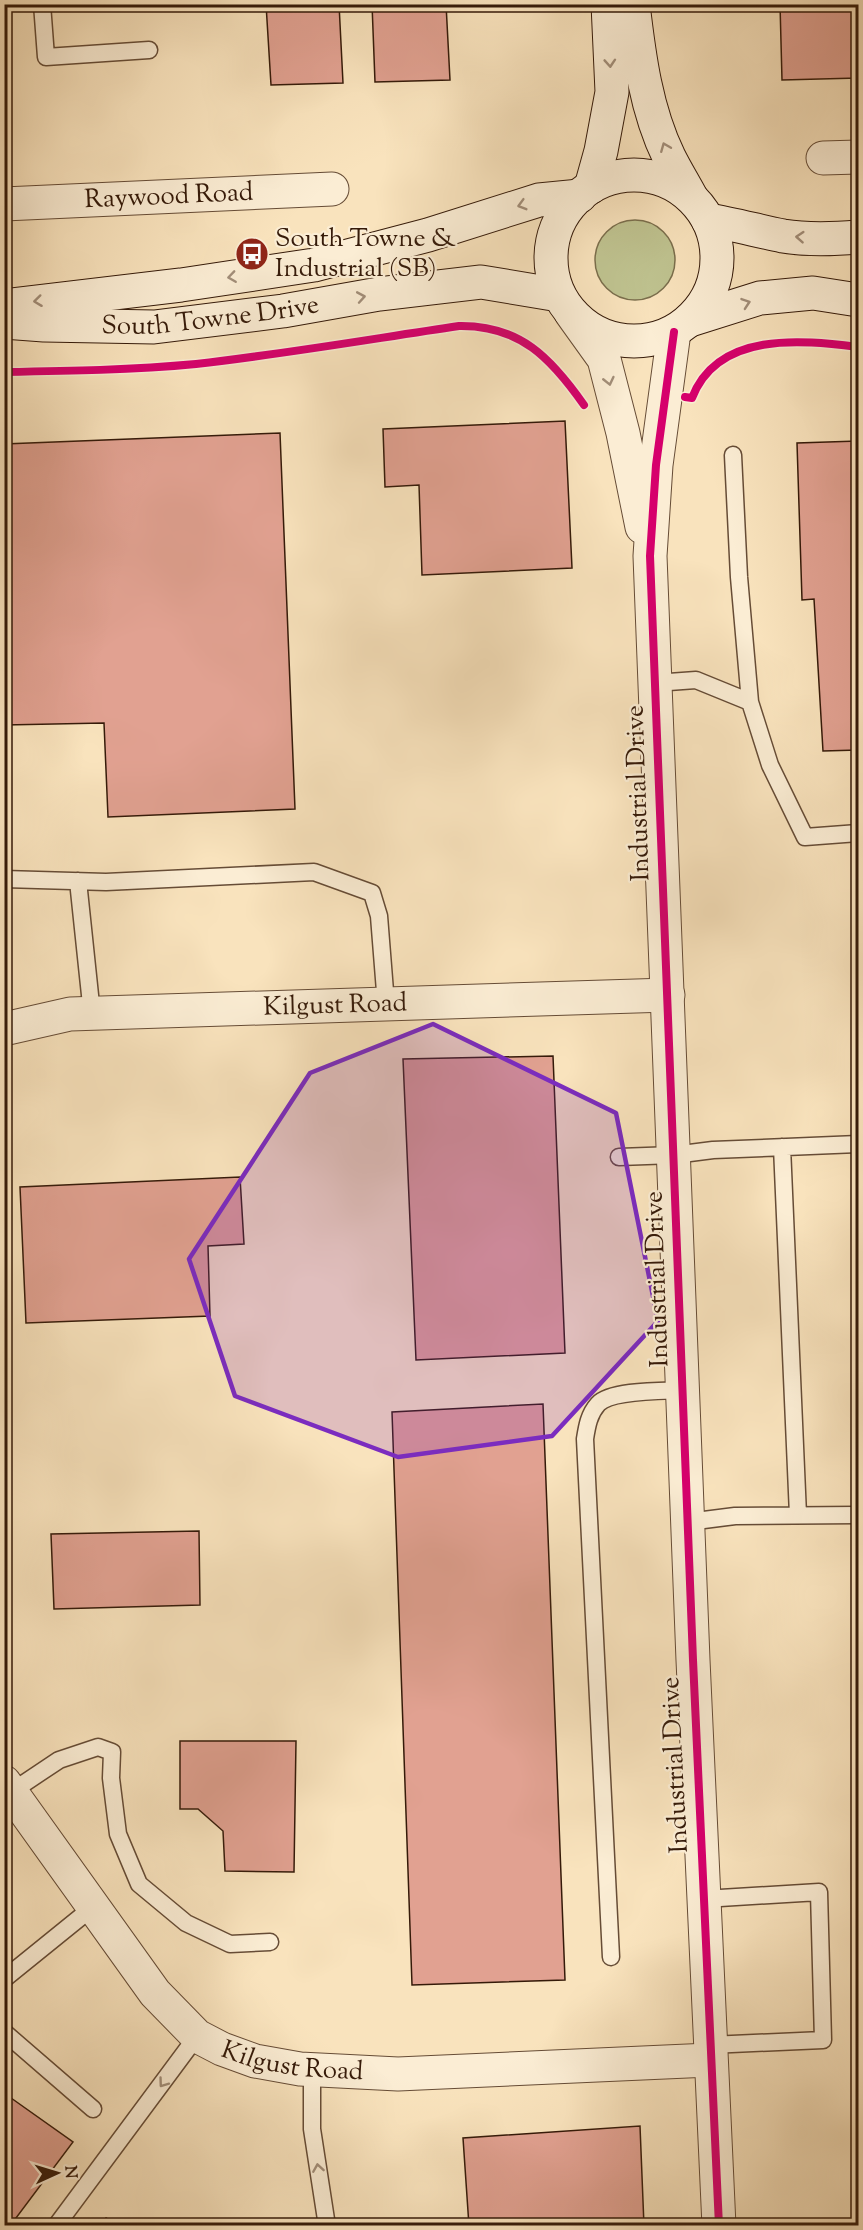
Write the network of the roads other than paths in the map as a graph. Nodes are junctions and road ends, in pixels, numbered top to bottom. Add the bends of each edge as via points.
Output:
1 (42, 4) edge
2 (608, 4) edge
3 (633, 4) edge
4 (149, 50) dead end
5 (858, 157) edge
6 (823, 158) dead end
7 (332, 189) dead end
8 (585, 191) junction
9 (4, 204) edge
10 (700, 210) junction
11 (858, 237) edge
12 (858, 300) edge
13 (565, 304) junction
14 (4, 306) edge
15 (4, 322) edge
16 (682, 326) junction
17 (733, 455) dead end
18 (650, 556) junction
19 (655, 683) junction
20 (750, 702) junction
21 (858, 833) edge
22 (4, 879) edge
23 (78, 881) junction
24 (668, 995) junction
25 (386, 1004) junction
26 (92, 1014) junction
27 (4, 1029) edge
28 (858, 1144) edge
29 (782, 1147) junction
30 (674, 1155) junction
31 (619, 1157) dead end
32 (683, 1390) junction
33 (798, 1515) junction
34 (858, 1515) edge
35 (688, 1522) junction
36 (8, 1787) edge
37 (704, 1899) junction
38 (93, 1907) junction
39 (270, 1942) dead end
40 (611, 1957) dead end
41 (4, 1979) edge
42 (4, 2032) edge
43 (197, 2036) junction
44 (710, 2053) junction
45 (312, 2070) junction
46 (93, 2109) dead end
47 (56, 2226) edge
48 (327, 2226) edge
49 (719, 2226) edge

1 - 4 lane via 46,57
2 -> 8 street via 612,92 601,151
10 -> 3 street via 654,120 639,56
5 - 6 street
7 - 9 street, Raywood Road
8 - 10 street via 612,178 655,177 675,185
8 - 13 street via 558,223 551,246 551,271
8 -> 14 street, South Towne Drive via 539,200 314,265
11 -> 10 street via 784,236
10 - 16 street via 716,246 716,274 707,299
16 -> 12 street via 760,298 813,293
15 -> 13 street, South Towne Drive via 154,327 481,282
13 - 16 street via 588,328 608,338 652,340
13 -> 18 street, Industrial Drive via 604,359
16 - 18 street, Industrial Drive via 658,445
17 - 20 lane
18 - 19 street, Industrial Drive
19 - 20 lane via 696,680
19 - 24 street, Industrial Drive
20 - 21 lane via 770,765 805,837
22 - 23 lane
23 - 25 lane via 314,872 372,893 379,916
23 - 26 lane
24 - 25 street, Kilgust Road
24 - 30 street, Industrial Drive
25 - 26 street, Kilgust Road
26 - 27 street, Kilgust Road via 70,1014
28 - 29 lane
29 - 30 lane
29 - 33 lane
30 - 31 lane
30 - 32 street, Industrial Drive
32 - 35 street, Industrial Drive
32 - 40 lane via 609,1396 588,1419 585,1439
33 - 34 lane
33 - 35 lane via 735,1516
35 - 37 street, Industrial Drive
36 - 38 street, Kilgust Road
36 - 39 lane via 59,1760 98,1747 112,1752 118,1834 139,1884 186,1923 230,1944
37 - 44 street, Industrial Drive
37 - 44 lane via 819,1892 823,2040
38 - 41 lane
38 - 43 street, Kilgust Road via 155,1993
42 - 46 lane
43 - 45 street, Kilgust Road via 255,2061
43 -> 47 lane
44 - 45 street, Kilgust Road via 398,2074
44 - 49 street, Industrial Drive
48 -> 45 lane via 312,2129

